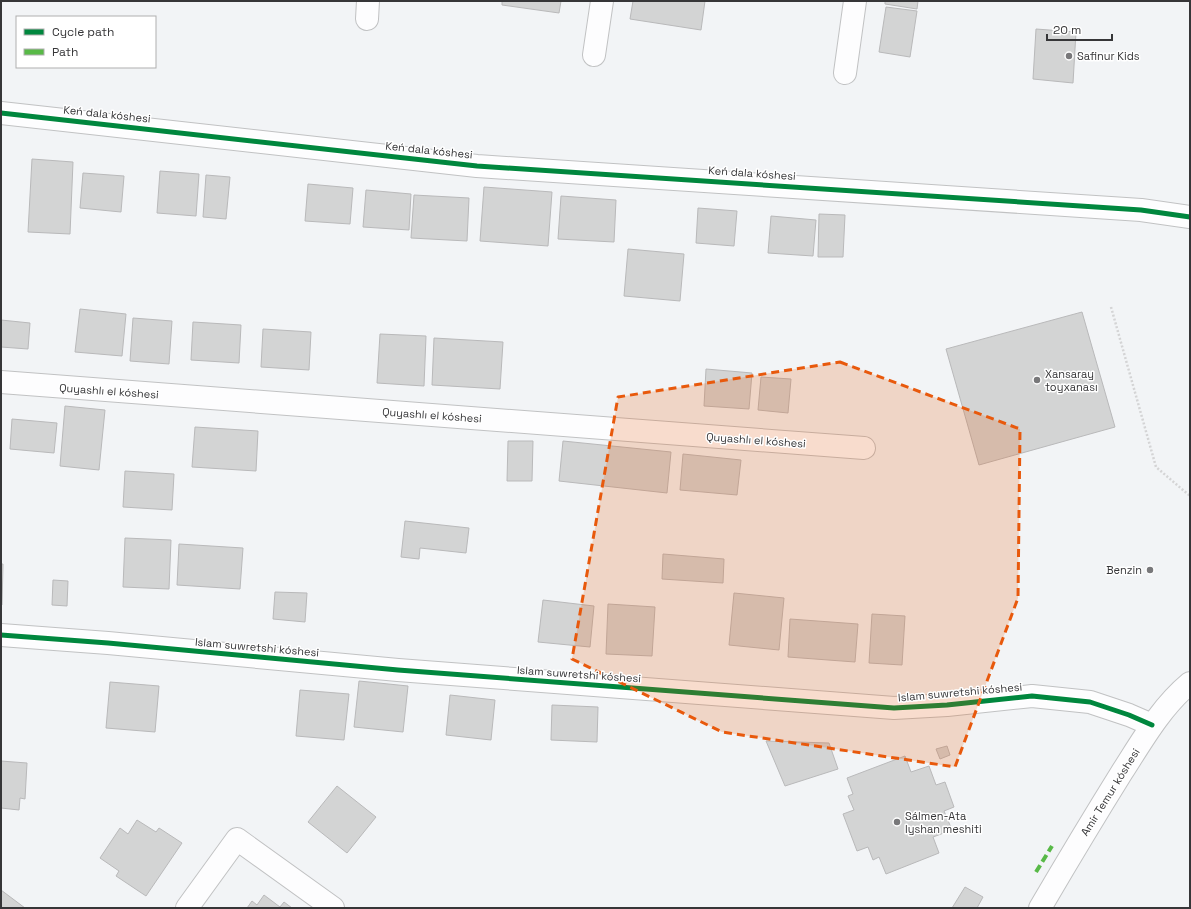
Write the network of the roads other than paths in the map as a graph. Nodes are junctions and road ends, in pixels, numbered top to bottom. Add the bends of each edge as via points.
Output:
1 (602, 1) edge
2 (855, 1) edge
3 (594, 55) dead end
4 (845, 73) dead end
5 (1, 113) edge
6 (1190, 217) edge
7 (1, 382) edge
8 (864, 448) dead end
9 (1, 635) edge
10 (1190, 683) edge
11 (1152, 725) junction
12 (188, 908) edge
13 (333, 908) edge
14 (1040, 908) edge

1 - 3 street
2 - 4 street
5 - 6 street, Keń dala kóshesi via 477,166 1141,210
7 - 8 street, Quyashlı el kóshesi
9 - 11 street, Islam suwretshi kóshesi via 398,670 894,708 1032,696 1090,702
10 - 11 street, Amir Temur kóshesi
11 - 14 street, Amir Temur kóshesi
12 - 13 street via 237,839

